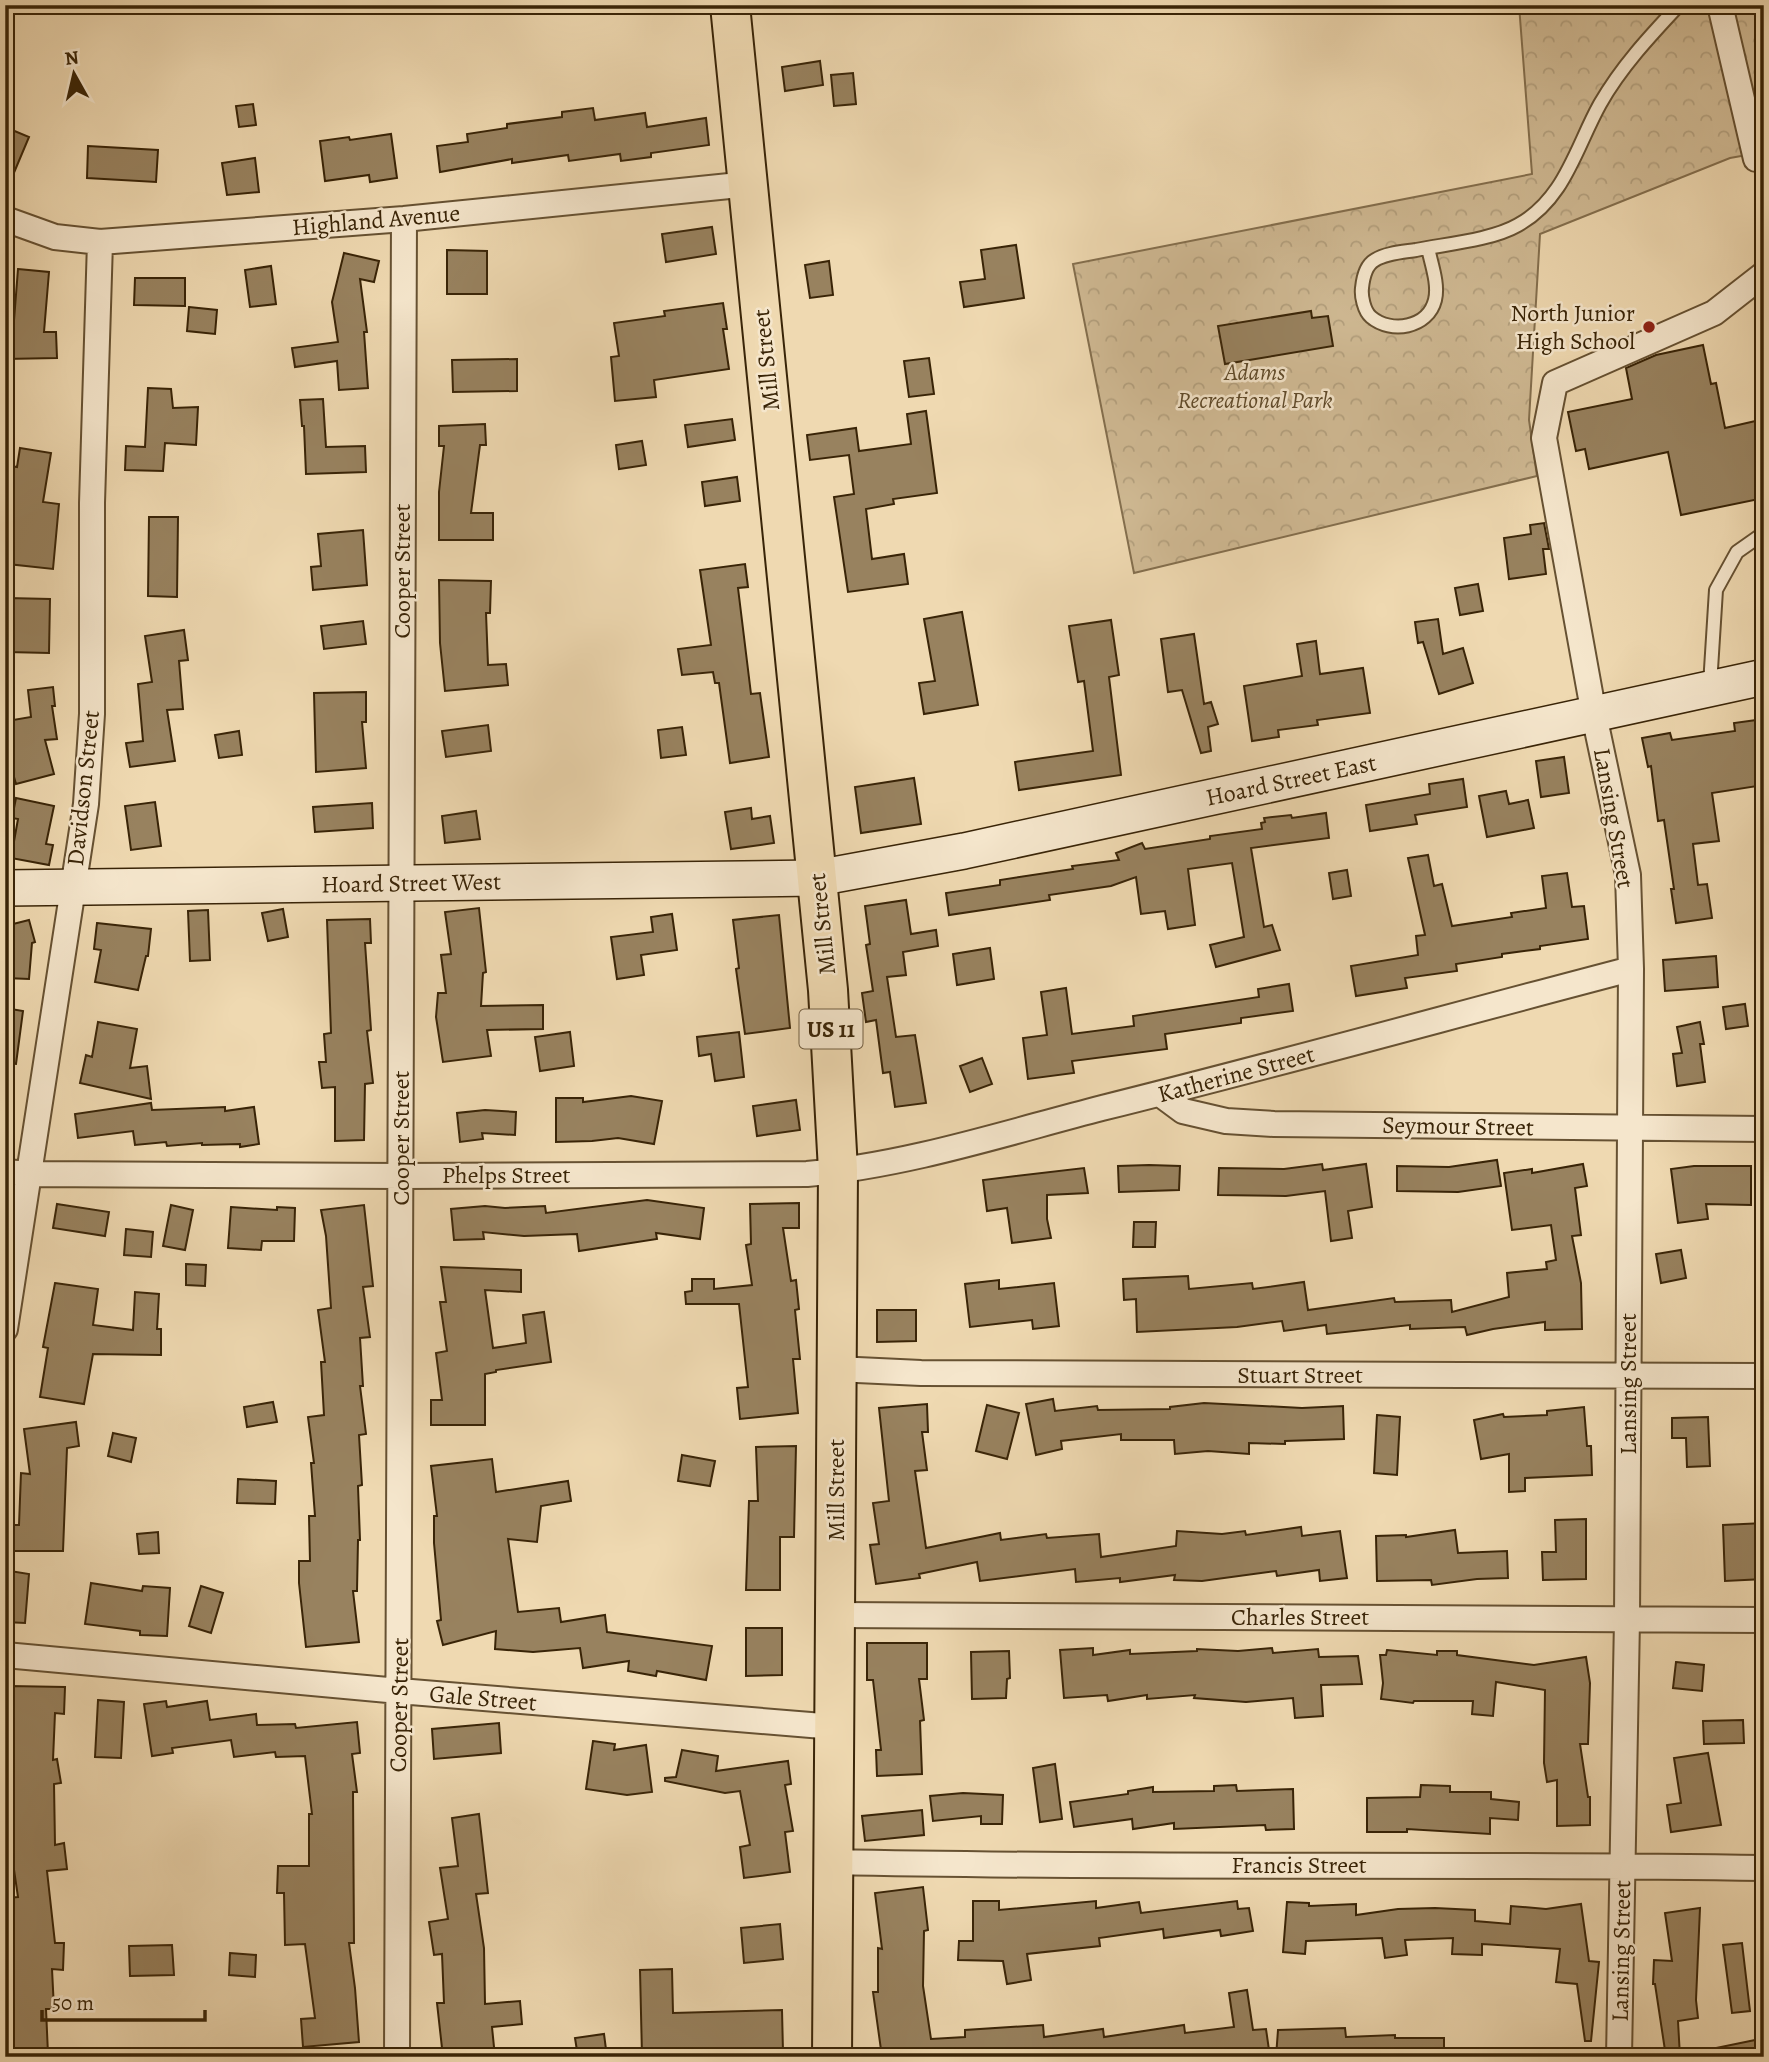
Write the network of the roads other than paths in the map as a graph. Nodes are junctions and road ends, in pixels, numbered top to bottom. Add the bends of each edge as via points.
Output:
1 (730, 5) edge
2 (1679, 5) edge
3 (1720, 5) edge
4 (1760, 159) edge
5 (749, 184) junction
6 (5, 219) edge
7 (404, 219) junction
8 (100, 242) junction
9 (1428, 248) junction
10 (1764, 274) edge
11 (1764, 533) edge
12 (1764, 677) edge
13 (1710, 689) junction
14 (1594, 715) junction
15 (817, 878) junction
16 (402, 883) junction
17 (73, 887) junction
18 (5, 888) edge
19 (1631, 969) junction
20 (1160, 1094) junction
21 (1629, 1128) junction
22 (1764, 1129) edge
23 (838, 1170) junction
24 (5, 1172) edge
25 (30, 1174) junction
26 (401, 1176) junction
27 (5, 1329) edge
28 (836, 1370) junction
29 (1627, 1376) junction
30 (1764, 1376) edge
31 (836, 1615) junction
32 (1627, 1619) junction
33 (1764, 1620) edge
34 (5, 1655) edge
35 (400, 1691) junction
36 (835, 1727) junction
37 (834, 1862) junction
38 (1623, 1866) junction
39 (1764, 1868) edge
40 (397, 2057) edge
41 (832, 2057) edge
42 (1619, 2057) edge

1 - 5 highway, Mill Street / US 11
2 - 9 lane via 1621,72 1549,202 1518,225
3 - 4 street
5 - 7 street, Highland Avenue
5 - 15 highway, Mill Street / US 11
6 - 8 street, Highland Avenue via 55,237
7 - 8 street, Highland Avenue
7 - 16 street, Cooper Street
8 - 17 street, Davidson Street via 92,503 92,714 86,804
9 - 9 lane via 1436,293 1426,315 1408,327 1383,325 1368,315 1361,295 1363,276 1373,260
10 - 14 street, Lansing Street via 1714,313 1555,383 1544,438
11 - 13 lane via 1737,552 1716,590
12 - 13 street, Hoard Street East
13 - 14 street, Hoard Street East
14 - 15 street, Hoard Street East via 978,848
14 - 19 street, Lansing Street via 1628,875
15 - 16 street, Hoard Street West
15 - 23 highway, Mill Street / US 11
16 - 17 street, Hoard Street West
16 - 26 street, Cooper Street
17 - 18 street, Hoard Street West
17 - 25 street, Davidson Street
19 - 20 street, Katherine Street
19 - 21 street, Lansing Street
20 - 21 street, Seymour Street via 1183,1111 1226,1121
20 - 23 street, Katherine Street via 894,1161
21 - 22 street, Seymour Street
21 - 29 street, Lansing Street
23 - 26 street, Phelps Street
23 - 28 highway, Mill Street / US 11
24 - 25 street, Phelps Street
25 - 26 street, Phelps Street
25 - 27 street, Davidson Street
26 - 35 street, Cooper Street
28 - 29 street, Stuart Street
28 - 31 highway, Mill Street / US 11
29 - 30 street, Stuart Street
29 - 32 street, Lansing Street
31 - 32 street, Charles Street
31 - 36 highway, Mill Street / US 11
32 - 33 street, Charles Street
32 - 38 street, Lansing Street
34 - 35 street, Gale Street
35 - 36 street, Gale Street
35 - 40 street, Cooper Street
36 - 37 highway, Mill Street / US 11
37 - 38 street, Francis Street
37 - 41 highway, Mill Street / US 11
38 - 39 street, Francis Street
38 - 42 street, Lansing Street

